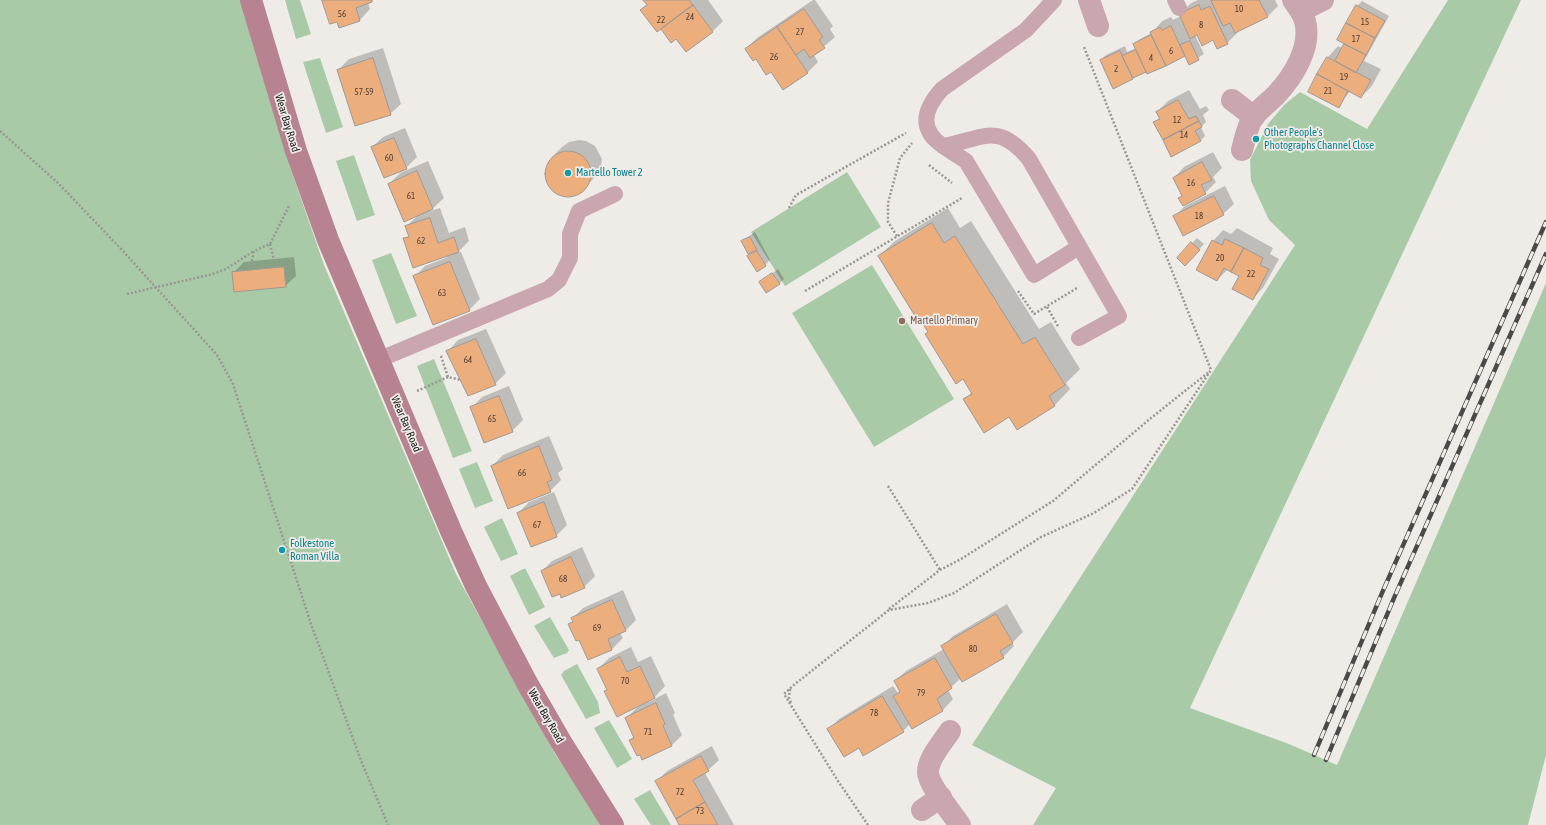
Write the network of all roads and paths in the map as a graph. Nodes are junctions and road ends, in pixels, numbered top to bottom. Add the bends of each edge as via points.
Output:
1 (251, 0) edge
2 (1054, 0) edge
3 (1089, 0) edge
4 (1323, 0) edge
5 (1297, 5) edge
6 (1092, 34) joint
7 (1232, 100) dead end
8 (1254, 117) junction
9 (0, 131) edge
10 (943, 146) junction
11 (1242, 150) dead end
12 (308, 184) junction
13 (615, 194) dead end
14 (962, 198) dead end
15 (790, 208) dead end
16 (897, 236) junction
17 (270, 244) junction
18 (1079, 247) junction
19 (254, 251) junction
20 (274, 260) dead end
21 (251, 265) dead end
22 (155, 287) junction
23 (805, 291) dead end
24 (127, 294) dead end
25 (1047, 307) dead end
26 (1059, 328) dead end
27 (1080, 338) dead end
28 (438, 349) dead end
29 (378, 360) junction
30 (1212, 370) junction
31 (448, 378) junction
32 (461, 380) dead end
33 (415, 392) dead end
34 (888, 486) dead end
35 (940, 570) junction
36 (888, 610) junction
37 (790, 688) junction
38 (793, 708) junction
39 (950, 731) dead end
40 (941, 797) junction
41 (922, 810) dead end
42 (388, 825) edge
43 (613, 825) edge
44 (868, 825) edge
45 (960, 825) edge

1 - 12 street, Wear Bay Road
2 - 10 lane via 1026,30 942,89 933,99 927,110 928,130 933,140
3 - 6 street
4 - 5 street
5 - 8 street via 1306,22 1307,39 1297,67 1277,94
6 - 30 path via 1084,46
7 - 8 street
8 - 11 street via 1246,132
9 - 22 path via 59,184
10 - 18 lane via 991,134 1017,145 1029,159
10 - 18 lane via 966,161 1034,275
12 - 17 path via 297,189
12 - 29 street, Wear Bay Road via 328,240
13 - 29 lane via 579,212 570,234 570,258 559,280 548,289
14 - 16 path
15 - 16 path via 796,195 907,132 912,143 900,158 888,203 888,222
16 - 23 path
17 - 19 path
17 - 20 path
18 - 27 lane via 1119,316
19 - 21 path
19 - 22 path via 226,269
22 - 24 path
22 - 42 path via 217,355 233,384 314,631 362,763
25 - 26 path
28 - 31 path
29 - 43 street, Wear Bay Road via 476,586 527,683
30 - 35 path via 1053,500
30 - 36 path via 1132,490 1094,513 1041,537 954,593 928,603
31 - 32 path
31 - 33 path
34 - 35 path
35 - 36 path
36 - 37 path
37 - 38 path via 789,698
37 - 38 path via 784,694
38 - 44 path
39 - 40 street via 933,756 928,771 929,781
40 - 41 street
40 - 45 street

